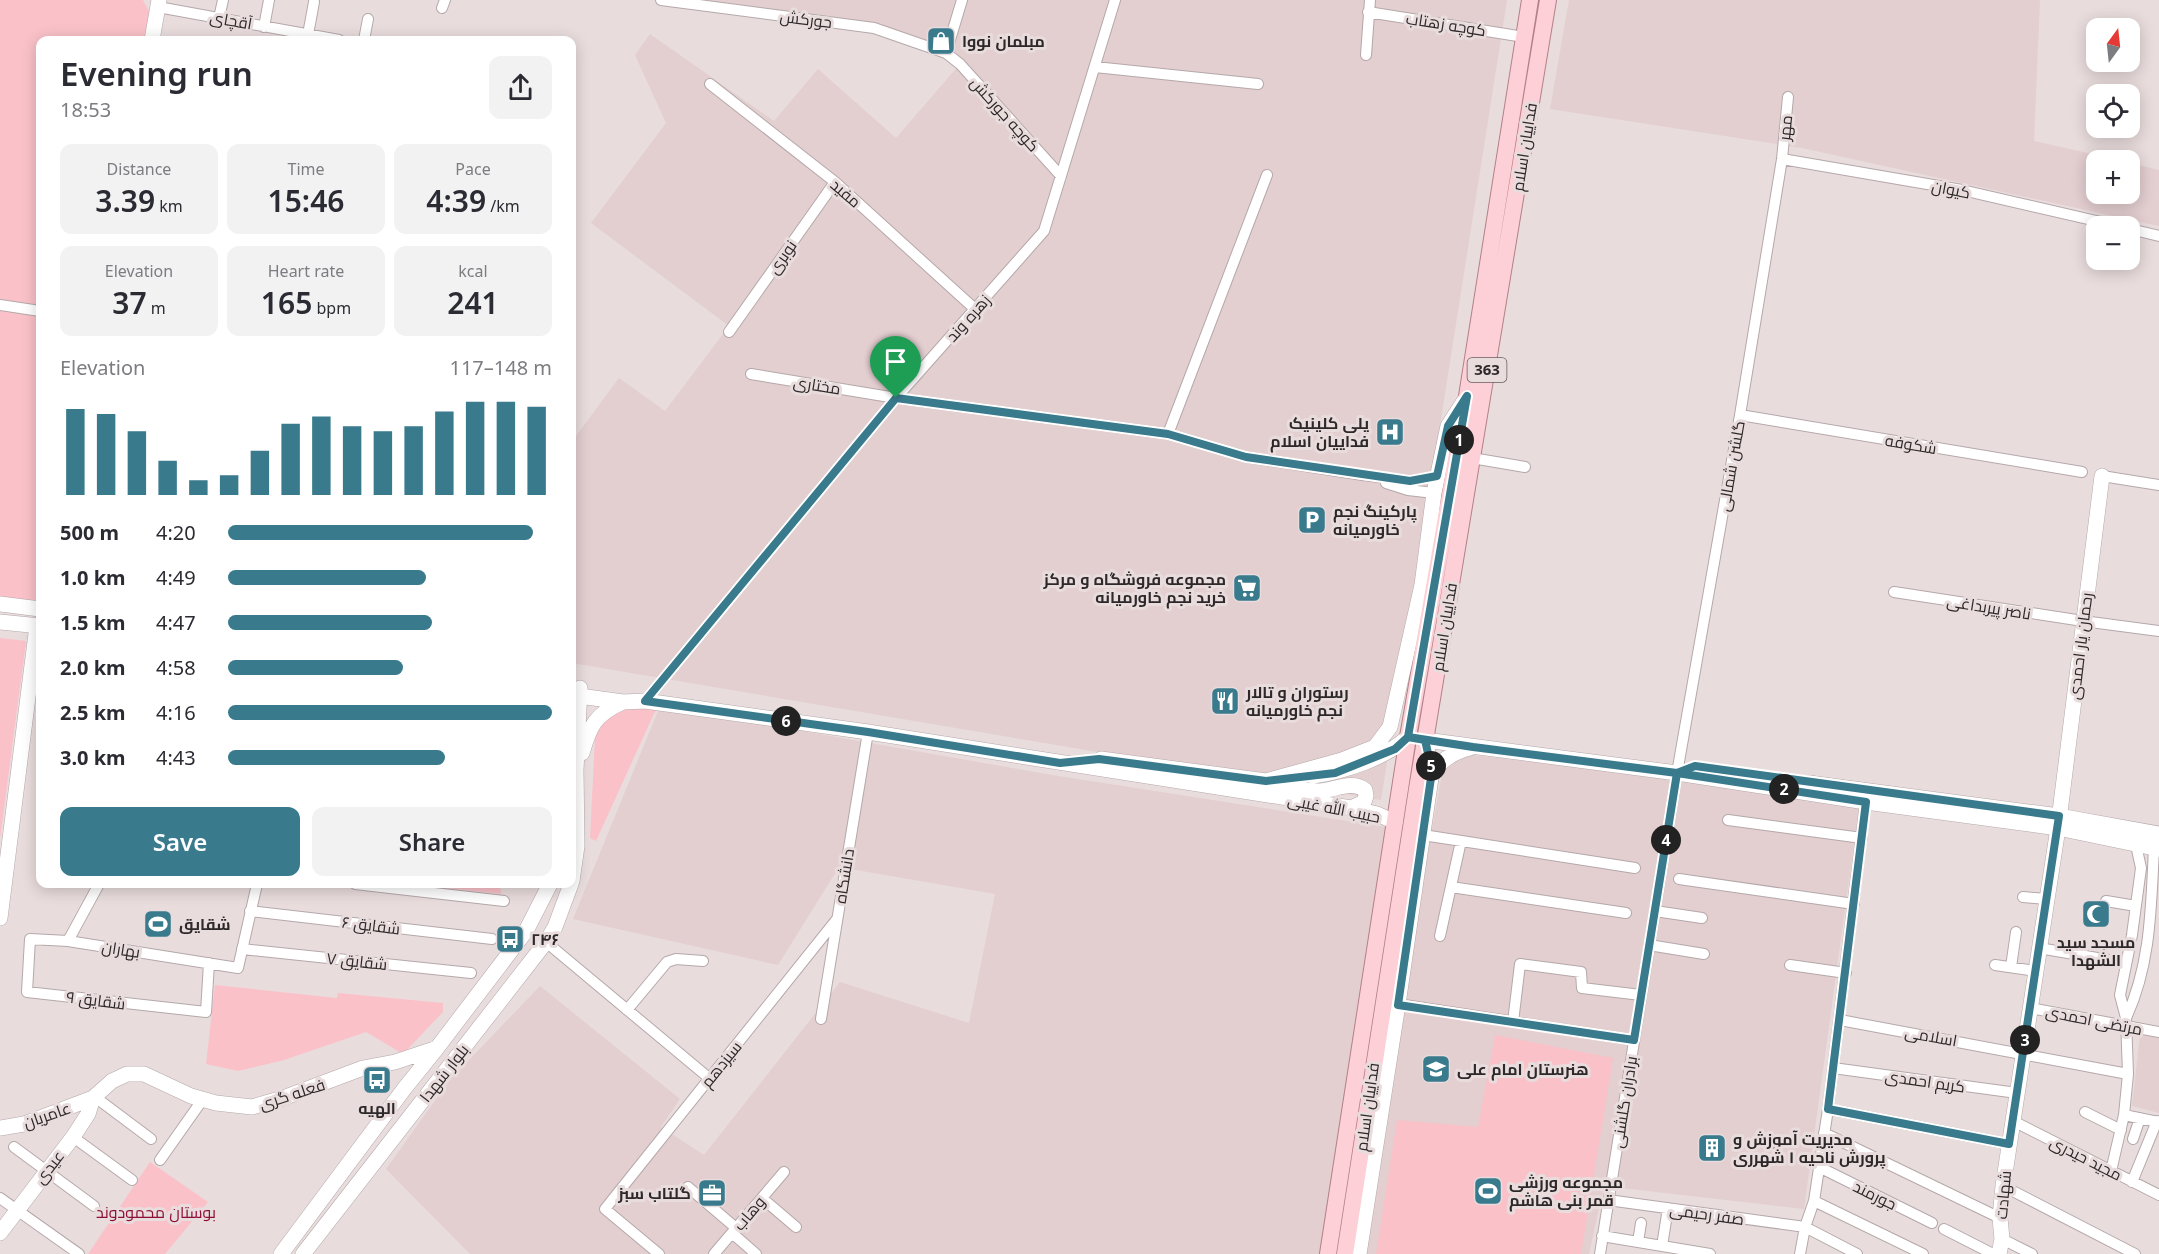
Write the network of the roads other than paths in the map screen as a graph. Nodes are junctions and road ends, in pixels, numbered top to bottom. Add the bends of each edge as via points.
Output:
1 (223, 0) edge
2 (269, 0) edge
3 (661, 0) edge
4 (962, 0) edge
5 (1115, 0) edge
6 (1370, 0) edge
7 (1530, 0) edge
8 (1548, 0) edge
9 (314, 2) dead end
10 (158, 4) edge
11 (1368, 12) junction
12 (219, 18) junction
13 (368, 19) dead end
14 (264, 27) junction
15 (153, 36) edge
16 (299, 36) edge
17 (307, 36) edge
18 (365, 36) edge
19 (1524, 37) junction
20 (946, 53) junction
21 (1366, 55) dead end
22 (1095, 67) junction
23 (710, 84) dead end
24 (1258, 84) dead end
25 (1788, 97) dead end
26 (1782, 159) junction
27 (1267, 175) dead end
28 (1061, 176) junction
29 (835, 182) junction
30 (2086, 219) edge
31 (2140, 231) edge
32 (2159, 236) edge
33 (0, 305) edge
34 (36, 310) edge
35 (976, 310) junction
36 (729, 332) dead end
37 (751, 374) dead end
38 (1467, 396) junction
39 (896, 398) junction
40 (1740, 415) junction
41 (1168, 434) junction
42 (1472, 458) junction
43 (1525, 467) dead end
44 (2082, 472) dead end
45 (1363, 475) junction
46 (1437, 476) junction
47 (2102, 476) joint
48 (2159, 485) edge
49 (1434, 493) junction
50 (1894, 592) dead end
51 (0, 604) edge
52 (36, 608) edge
53 (2083, 621) junction
54 (0, 622) edge
55 (36, 626) edge
56 (2159, 631) edge
57 (36, 648) edge
58 (576, 692) edge
59 (645, 701) junction
60 (622, 702) junction
61 (868, 732) junction
62 (1408, 737) junction
63 (1425, 740) junction
64 (1473, 747) junction
65 (1060, 763) junction
66 (576, 770) junction
67 (1432, 771) junction
68 (1677, 773) junction
69 (1266, 781) junction
70 (1417, 789) junction
71 (1867, 796) junction
72 (1351, 808) junction
73 (1728, 820) dead end
74 (1395, 822) junction
75 (2059, 822) junction
76 (1423, 835) junction
77 (1862, 838) junction
78 (2157, 838) edge
79 (1461, 841) junction
80 (2136, 845) junction
81 (576, 852) edge
82 (1635, 868) dead end
83 (1678, 879) dead end
84 (1451, 887) junction
85 (97, 888) edge
86 (256, 888) edge
87 (388, 888) edge
88 (547, 888) edge
89 (569, 888) edge
90 (2023, 897) dead end
91 (2046, 899) junction
92 (2155, 899) edge
93 (2106, 901) dead end
94 (504, 902) dead end
95 (1854, 904) junction
96 (2136, 906) junction
97 (250, 911) junction
98 (1655, 911) junction
99 (1626, 913) dead end
100 (0, 918) edge
101 (1702, 918) dead end
102 (837, 919) junction
103 (2016, 933) dead end
104 (1440, 936) dead end
105 (492, 939) dead end
106 (68, 941) junction
107 (546, 942) junction
108 (1649, 945) junction
109 (2039, 948) junction
110 (242, 949) junction
111 (1704, 954) dead end
112 (703, 961) dead end
113 (209, 963) junction
114 (2126, 963) junction
115 (1790, 965) dead end
116 (1995, 965) dead end
117 (2011, 967) junction
118 (2036, 971) junction
119 (1845, 973) junction
120 (471, 974) dead end
121 (1641, 995) junction
122 (1391, 1003) junction
123 (2030, 1008) junction
124 (627, 1010) junction
125 (821, 1019) dead end
126 (1840, 1020) junction
127 (1513, 1022) junction
128 (2126, 1022) junction
129 (2159, 1032) edge
130 (1634, 1040) junction
131 (437, 1048) junction
132 (2023, 1053) junction
133 (453, 1061) junction
134 (395, 1062) junction
135 (1833, 1068) junction
136 (2128, 1074) junction
137 (709, 1078) junction
138 (404, 1089) junction
139 (2017, 1093) junction
140 (94, 1098) junction
141 (203, 1099) junction
142 (1828, 1109) junction
143 (2085, 1112) dead end
144 (2124, 1115) junction
145 (2140, 1118) junction
146 (2013, 1121) junction
147 (2158, 1121) edge
148 (0, 1128) edge
149 (2121, 1130) junction
150 (1824, 1132) junction
151 (73, 1137) junction
152 (151, 1139) dead end
153 (2133, 1139) dead end
154 (2009, 1144) junction
155 (14, 1147) dead end
156 (160, 1160) dead end
157 (1819, 1167) junction
158 (2111, 1171) junction
159 (46, 1172) junction
160 (784, 1172) dead end
161 (132, 1180) dead end
162 (2132, 1182) junction
163 (2003, 1186) junction
164 (688, 1187) dead end
165 (2159, 1195) edge
166 (0, 1198) edge
167 (762, 1198) junction
168 (1608, 1200) junction
169 (1814, 1201) junction
170 (94, 1206) dead end
171 (1668, 1208) junction
172 (16, 1210) junction
173 (2000, 1218) junction
174 (1641, 1223) dead end
175 (1932, 1223) dead end
176 (796, 1227) dead end
177 (1805, 1227) junction
178 (1944, 1229) dead end
179 (734, 1231) junction
180 (0, 1233) edge
181 (1602, 1236) junction
182 (1638, 1242) junction
183 (1662, 1246) junction
184 (2000, 1247) edge
185 (285, 1249) edge
186 (1704, 1253) edge
187 (79, 1254) edge
188 (270, 1254) edge
189 (303, 1254) edge
190 (659, 1254) edge
191 (714, 1254) edge
192 (756, 1254) edge
193 (1328, 1254) edge
194 (1345, 1254) edge
195 (1359, 1254) edge
196 (1599, 1254) edge
197 (1800, 1254) edge
198 (1857, 1254) edge
199 (1923, 1254) edge
200 (1993, 1254) edge
201 (2032, 1254) edge
202 (2135, 1254) edge

1 - 12 street
2 - 14 street
3 - 20 street, جورکش via 874,28
4 - 20 street
5 - 22 street, زهره وند
6 - 11 street
7 - 19 main road, فداییان اسلام / 363
8 - 42 main road, فداییان اسلام / 363
9 - 17 street
10 - 12 street, آقچای
10 - 15 street
11 - 19 street, کوچه زهتاب
11 - 21 street
12 - 14 street, آقچای
13 - 18 street
14 - 16 street, آقچای
19 - 38 main road, فداییان اسلام / 363
20 - 28 street, کوچه جورکش
22 - 24 street
22 - 28 street, زهره وند
23 - 29 street, مفید
25 - 26 street, مهر
26 - 30 street, کیوان via 1962,190
26 - 40 street, گلشن شمالی
27 - 41 street
28 - 35 street, زهره وند via 1044,231
29 - 35 street, مفید
29 - 36 street, نوبری
31 - 32 street
33 - 34 street
35 - 39 street, زهره وند
37 - 39 street, مختاری
38 - 46 street via 1448,426
38 - 62 main road, فداییان اسلام / 363
39 - 41 street, مختاری
39 - 59 street, زهره وند
40 - 44 street, شکوفه
40 - 68 street, گلشن شمالی
41 - 45 street, مختاری via 1246,457
42 - 43 street
42 - 63 main road, فداییان اسلام / 363
45 - 46 street, مختاری via 1410,481
45 - 49 street, مختاری via 1408,490
46 - 49 street
47 - 48 street
47 - 53 street, رحمان یار احمدی
49 - 69 street via 1422,585 1390,727 1375,747
50 - 53 street, ناصر پیربداغی
51 - 52 street
53 - 56 street, ناصر پیربداغی
53 - 75 street, رحمان یار احمدی
54 - 55 street
57 - 100 street
58 - 59 street, حبیب الله غیبی via 626,694
58 - 60 street, حبیب الله غیبی
58 - 66 street, بلوار شهدا
59 - 60 street, حبیب الله غیبی
59 - 61 street, حبیب الله غیبی
60 - 66 street via 599,715
61 - 65 street, حبیب الله غیبی
61 - 102 street, دانشگاه
62 - 63 main road
62 - 69 street, حبیب الله غیبی via 1395,749 1335,773
62 - 74 main road, فداییان اسلام / 363
63 - 64 street
63 - 67 street
63 - 70 main road, فداییان اسلام / 363
64 - 67 street via 1456,751
64 - 68 street
65 - 69 street, حبیب الله غیبی via 1099,759
65 - 72 street, حبیب الله غیبی
66 - 81 street, بلوار شهدا
67 - 70 street
67 - 76 street
68 - 71 street
68 - 98 street, برادران گلشنی
69 - 72 street via 1318,791 1360,786 1365,790 1364,802
70 - 122 main road, فداییان اسلام / 363
71 - 75 street
71 - 77 street
72 - 74 street, حبیب الله غیبی via 1377,813
73 - 77 street
74 - 193 main road, فداییان اسلام / 363
75 - 78 street
75 - 80 street
75 - 91 street, شهادت
76 - 79 street
76 - 122 street
77 - 95 street
78 - 80 street
78 - 92 street
79 - 82 street
79 - 84 street
80 - 96 street via 2141,868
83 - 95 street
84 - 99 street
84 - 104 street
85 - 106 street
86 - 97 street
87 - 94 street
88 - 131 street, بلوار شهدا via 526,931
89 - 107 street, بلوار شهدا
90 - 91 street
91 - 109 street, شهادت
92 - 128 street via 2137,994
93 - 96 street
95 - 119 street
96 - 114 street
97 - 105 street, شقایق ۶
97 - 110 street
98 - 101 street
98 - 108 street, برادران گلشنی
102 - 125 street, دانشگاه
102 - 137 street, سیزدهم
103 - 117 street
106 - 113 street, بهاران
106 - 113 street, شقایق ۹ via 30,939 27,992 206,1012
107 - 124 street
107 - 133 street, بلوار شهدا
108 - 111 street
108 - 121 street, برادران گلشنی
109 - 114 street
109 - 118 street, شهادت
110 - 113 street, بهاران via 238,968
110 - 120 street, شقایق ۷
112 - 124 street via 668,962
114 - 128 street via 2120,994
115 - 119 street
116 - 117 street
117 - 118 street
118 - 123 street, شهادت
119 - 126 street
121 - 127 street via 1582,988 1581,972 1520,964
121 - 130 street, برادران گلشنی
122 - 127 street
122 - 194 main road, فداییان اسلام / 363
122 - 195 street
123 - 128 street, مرتضی احمدی
123 - 132 street, شهادت
124 - 137 street
126 - 132 street, اسلامی
126 - 135 street
127 - 130 street
128 - 129 street, مرتضی احمدی
128 - 136 street
130 - 168 street, برادران گلشنی
131 - 133 street
131 - 134 street, فعله گری
131 - 138 street, بلوار شهدا
132 - 136 street, اسلامی
132 - 139 street, شهادت
133 - 189 street, بلوار شهدا
134 - 138 street via 405,1077
134 - 141 street, فعله گری via 363,1068 252,1107
135 - 139 street, کریم احمدی
135 - 142 street
136 - 144 street
137 - 190 street, سیزدهم via 605,1209
138 - 185 street, بلوار شهدا
139 - 146 street, شهادت
140 - 141 street, فعله گری via 112,1081 127,1074 144,1074
140 - 148 street, عامریان via 24,1124
140 - 151 street, عیدی
140 - 152 street
141 - 156 street
142 - 150 street
142 - 154 street
143 - 149 street
144 - 145 street
144 - 149 street
145 - 147 street
145 - 153 street
146 - 154 street, شهادت
146 - 158 street, مجید حیدری
147 - 162 street
149 - 158 street
150 - 157 street
150 - 173 street
151 - 159 street, عیدی
151 - 161 street
154 - 163 street, شهادت
155 - 159 street
157 - 169 street
157 - 175 street, جورمند
158 - 162 street, مجید حیدری
159 - 170 street
159 - 172 street, عیدی
160 - 167 street, وهاب
162 - 165 street, مجید حیدری
163 - 173 street, شهادت
163 - 202 street
164 - 179 street
166 - 172 street
167 - 176 street
167 - 179 street, وهاب
168 - 171 street, صفر رحیمی
168 - 181 street, برادران گلشنی
169 - 177 street
169 - 199 street
171 - 177 street, صفر رحیمی
171 - 183 street
172 - 180 street, عیدی
172 - 187 street
173 - 184 street, شهادت
174 - 182 street
177 - 197 street
177 - 198 street, صفر رحیمی
178 - 200 street
179 - 191 street, وهاب
179 - 192 street
181 - 182 street
181 - 196 street, برادران گلشنی
182 - 183 street
183 - 186 street
184 - 201 street
185 - 188 street

